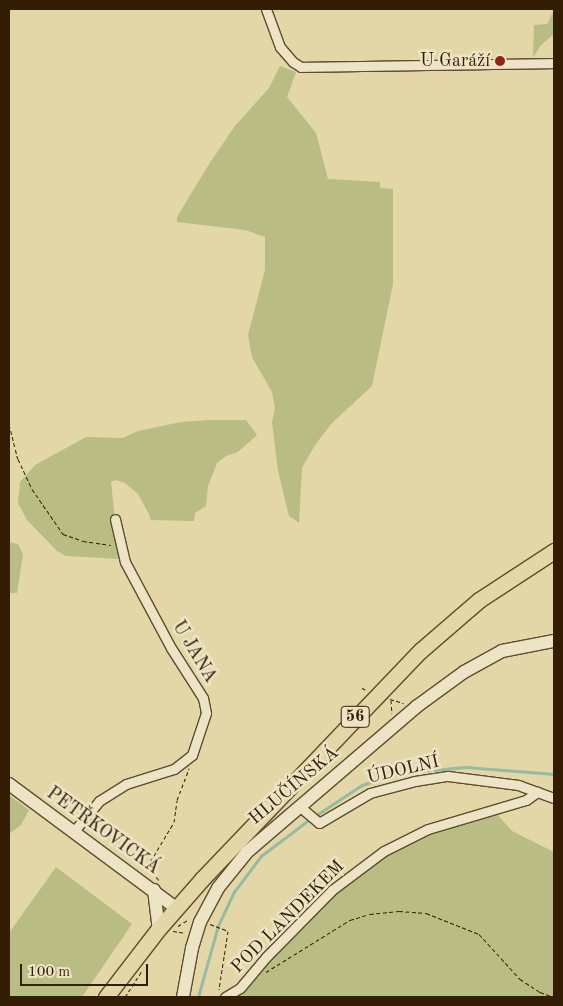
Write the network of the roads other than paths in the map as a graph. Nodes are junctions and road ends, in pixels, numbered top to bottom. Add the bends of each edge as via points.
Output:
1 (266, 9) edge
2 (554, 64) edge
3 (115, 519) dead end
4 (554, 551) edge
5 (554, 642) edge
6 (9, 784) edge
7 (537, 792) junction
8 (554, 798) edge
9 (307, 814) junction
10 (74, 831) junction
11 (154, 890) junction
12 (176, 908) junction
13 (165, 930) junction
14 (222, 994) edge
15 (106, 997) edge
16 (183, 997) edge

1 - 2 street via 280,47 300,66
3 - 10 street, U JANA via 125,562 171,648 203,698 206,713 192,755 174,769 126,784 99,801
4 - 12 main road, 56 via 479,600 420,651
5 - 9 street, HLUČÍNSKÁ via 502,651 464,672 394,726
6 - 10 street, PETŘKOVICKÁ
7 - 8 street, ÚDOLNÍ
7 - 9 street, ÚDOLNÍ via 518,785 438,776 370,793 320,823
7 - 14 street, POD LANDEKEM via 526,800 428,829 384,851 332,890 240,988
9 - 16 street, HLUČÍNSKÁ via 260,840 236,864 210,901 195,936
10 - 11 street, PETŘKOVICKÁ
11 - 12 street, PETŘKOVICKÁ
11 - 13 street
12 - 13 main road, 56
13 - 15 main road, 56

